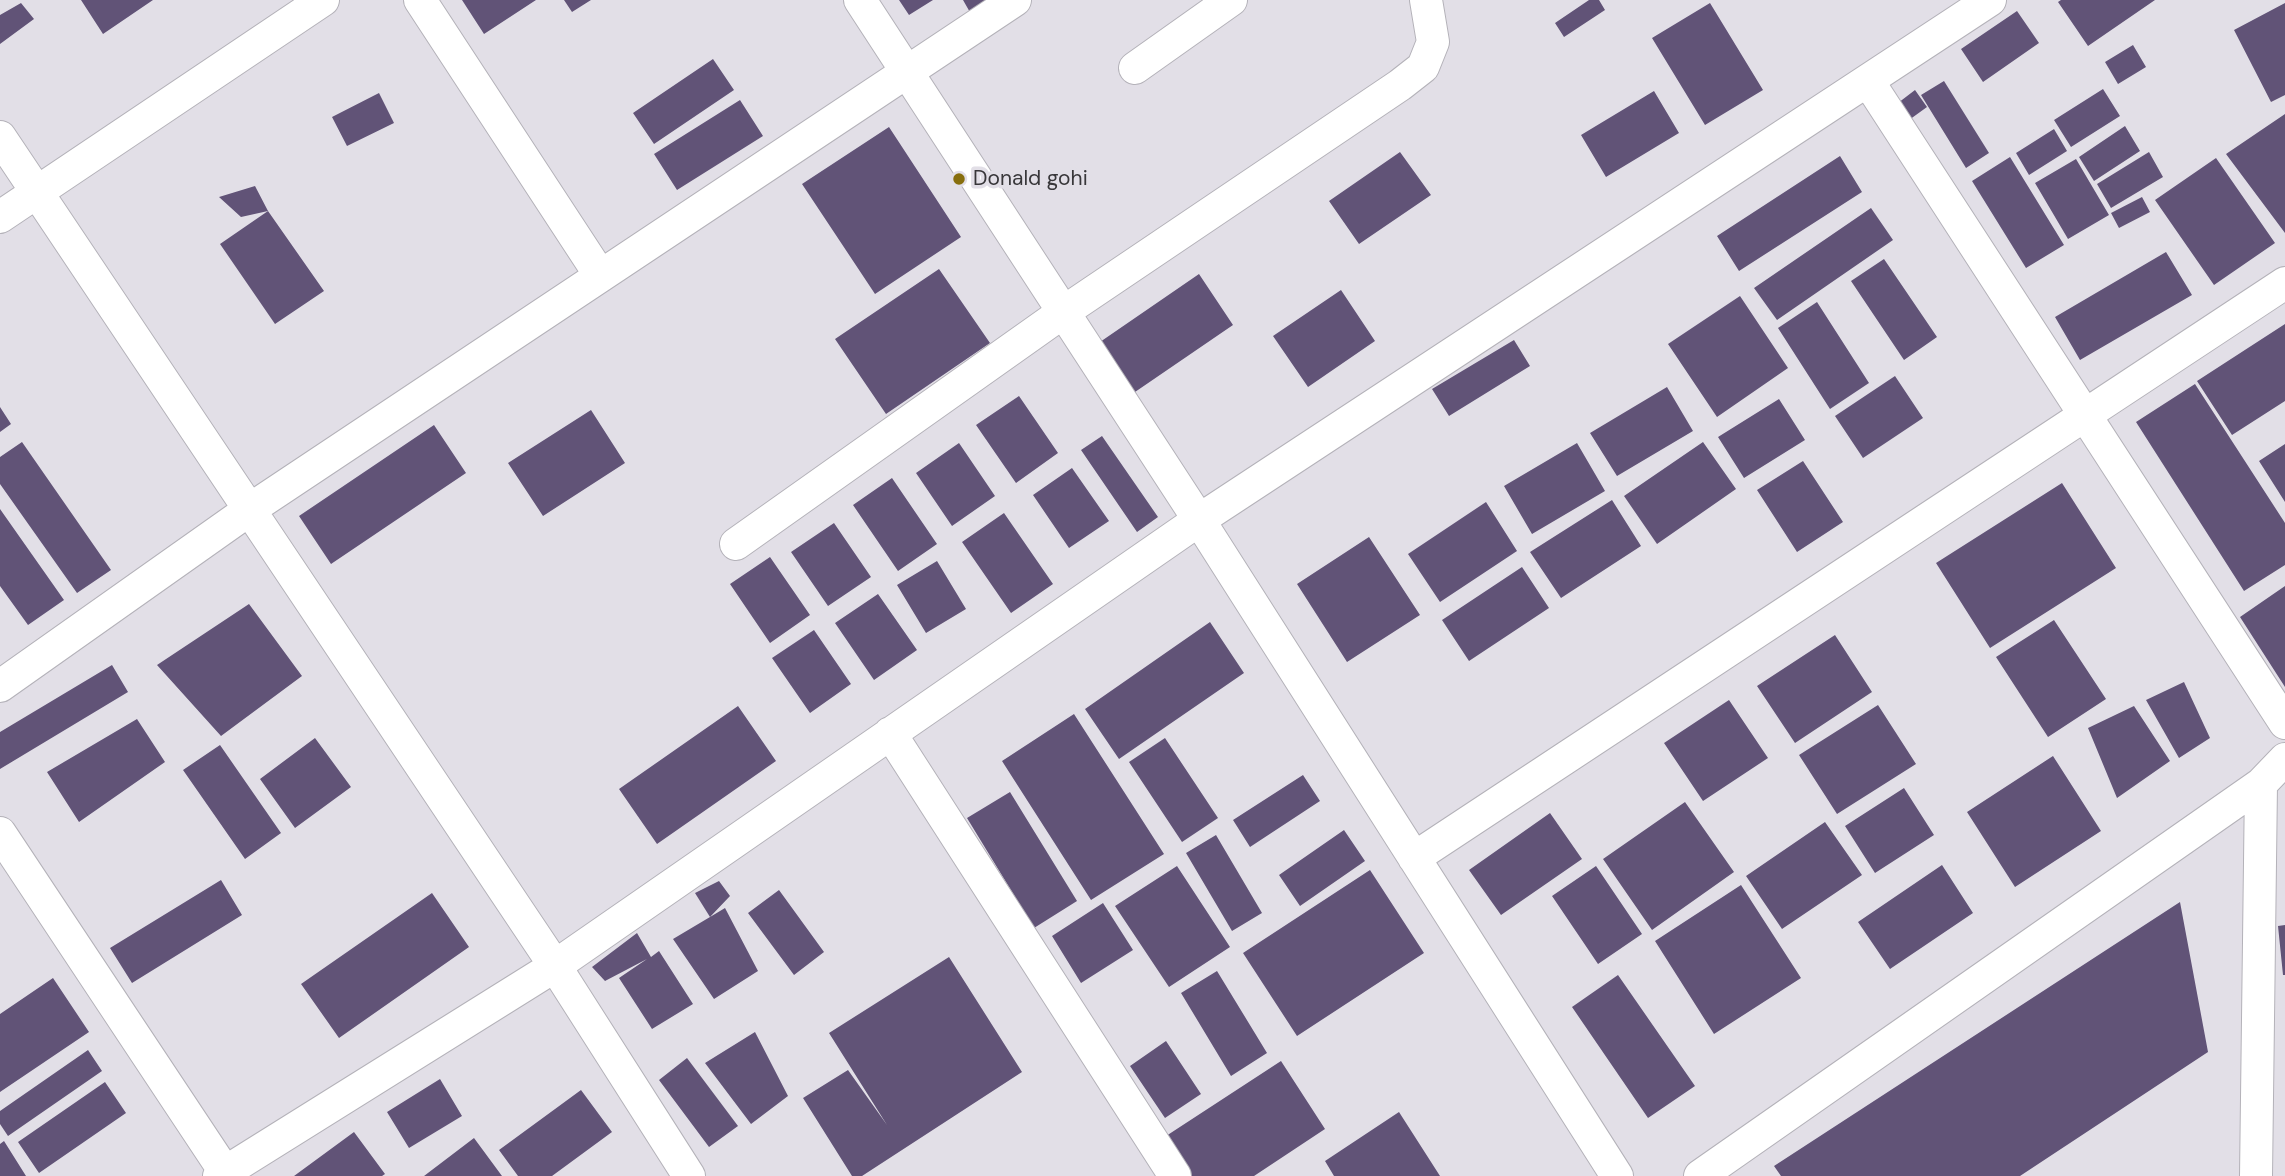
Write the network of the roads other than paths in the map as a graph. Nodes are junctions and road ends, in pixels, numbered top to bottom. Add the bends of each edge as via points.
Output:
1 (323, 0) edge
2 (420, 0) edge
3 (860, 0) edge
4 (1015, 0) edge
5 (1231, 0) edge
6 (1426, 0) edge
7 (1990, 0) edge
8 (1135, 68) dead end
9 (906, 71) junction
10 (1868, 81) junction
11 (0, 137) edge
12 (36, 195) junction
13 (0, 217) edge
14 (600, 275) junction
15 (2285, 283) edge
16 (1062, 313) junction
17 (2085, 415) junction
18 (249, 510) junction
19 (1199, 520) junction
20 (736, 544) dead end
21 (0, 686) edge
22 (2285, 723) edge
23 (890, 733) junction
24 (2285, 759) edge
25 (2261, 784) junction
26 (0, 833) edge
27 (1414, 858) junction
28 (555, 966) junction
29 (222, 1174) edge
30 (689, 1176) edge
31 (1175, 1176) edge
32 (1617, 1176) edge
33 (1700, 1176) edge
34 (2256, 1176) edge

1 - 12 street
2 - 14 street
3 - 9 street
4 - 9 street
5 - 8 street
6 - 16 street via 1433,42 1423,67
7 - 10 street
9 - 14 street
9 - 16 street
10 - 17 street
10 - 19 street
11 - 12 street
12 - 13 street
12 - 18 street
14 - 18 street
15 - 17 street
16 - 19 street
16 - 20 street
17 - 22 street
17 - 27 street
18 - 21 street
18 - 28 street
19 - 23 street
19 - 27 street
23 - 28 street
23 - 31 street
24 - 25 street
25 - 33 street
25 - 34 street
26 - 29 street
27 - 32 street
28 - 29 street
28 - 30 street

